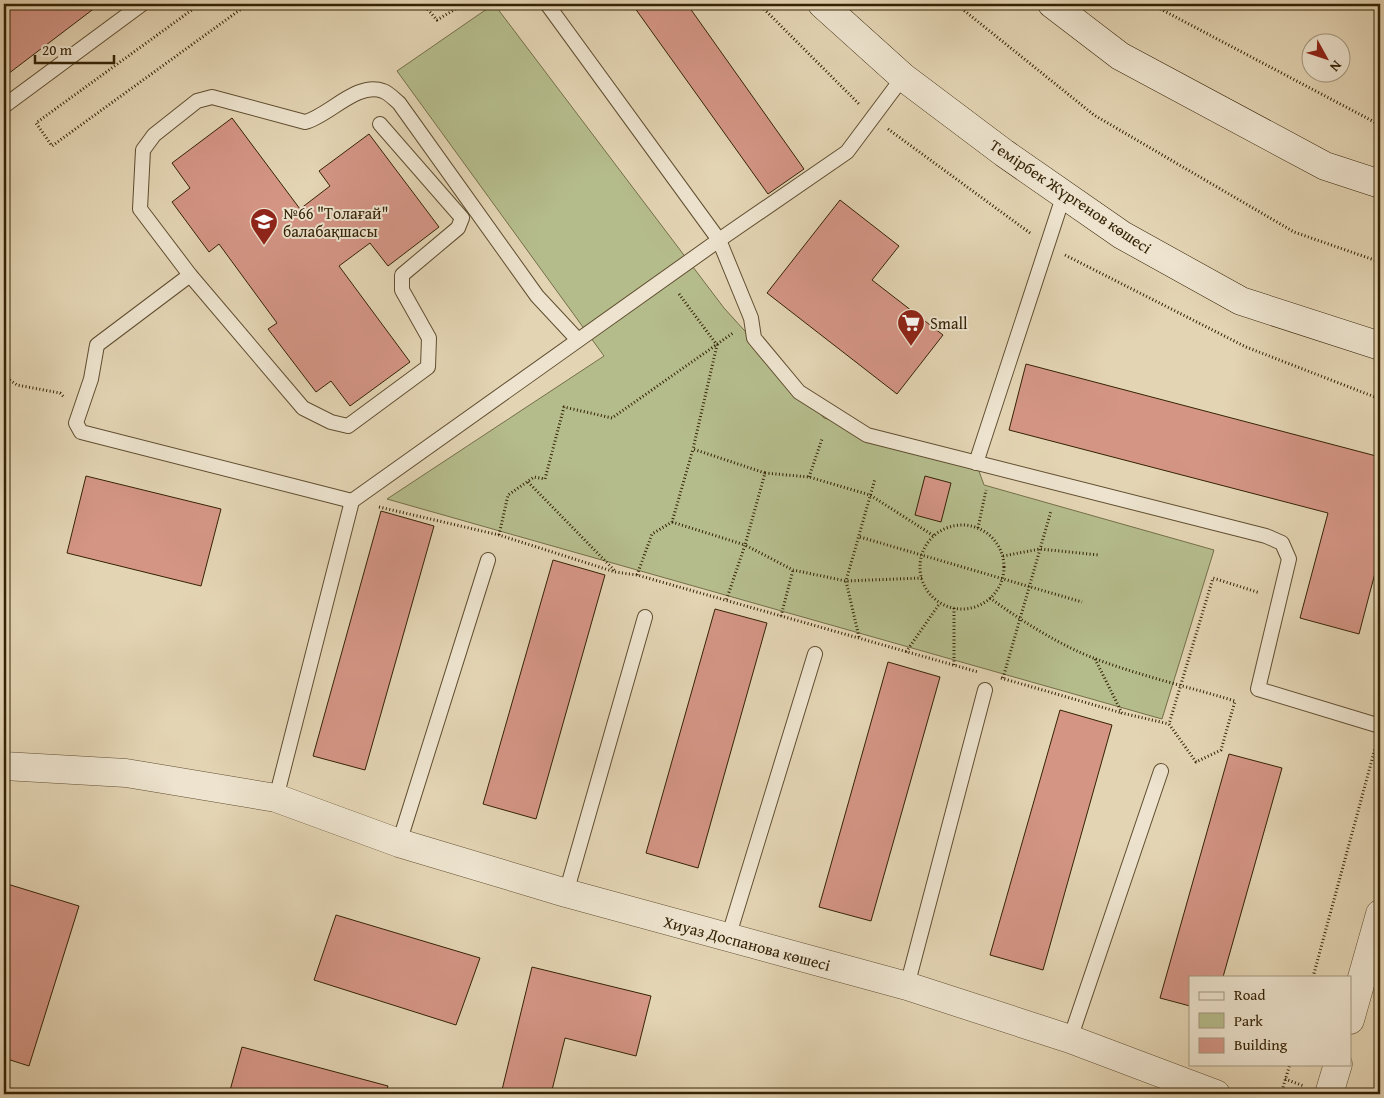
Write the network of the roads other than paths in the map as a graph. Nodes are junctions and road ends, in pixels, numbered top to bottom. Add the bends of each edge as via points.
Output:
1 (142, 4) edge
2 (547, 4) edge
3 (822, 4) edge
4 (1052, 4) edge
5 (903, 77) junction
6 (4, 106) edge
7 (380, 124) dead end
8 (1380, 184) edge
9 (1064, 194) junction
10 (720, 240) junction
11 (190, 275) junction
12 (578, 340) junction
13 (1380, 346) edge
14 (976, 463) junction
15 (352, 500) junction
16 (488, 560) dead end
17 (645, 618) dead end
18 (815, 654) dead end
19 (985, 690) dead end
20 (1379, 733) edge
21 (4, 766) edge
22 (1161, 772) dead end
23 (276, 798) junction
24 (399, 843) junction
25 (566, 892) junction
26 (1380, 914) edge
27 (728, 938) junction
28 (907, 986) junction
29 (1352, 1013) edge
30 (1070, 1040) junction
31 (1337, 1066) edge
32 (1216, 1094) edge
33 (1329, 1094) edge

1 - 6 lane
2 - 10 lane
3 - 5 street, Темірбек Жүргенов көшесі
4 - 8 street via 1120,56 1324,166
5 - 9 street, Темірбек Жүргенов көшесі
5 - 10 lane via 847,152
7 - 11 lane via 462,218 458,228 402,275 402,290 429,338 428,366 348,426 331,422 303,408
9 - 13 street, Темірбек Жүргенов көшесі via 1122,235 1241,300
9 - 14 lane
10 - 12 lane
10 - 14 lane via 751,318 754,338 799,392 867,435
11 - 12 lane via 140,208 144,150 154,135 196,101 212,97 305,122 316,119 347,98 368,90 383,91 400,103 537,296
11 - 15 lane via 97,345 91,379 76,423 81,432
12 - 15 lane
14 - 20 lane via 1282,542 1289,559 1258,689
15 - 23 lane
16 - 24 lane
17 - 25 lane
18 - 27 lane
19 - 28 lane
21 - 23 street, Хиуаз Доспанова көшесі via 126,773
22 - 30 lane
23 - 24 street, Хиуаз Доспанова көшесі
24 - 25 street, Хиуаз Доспанова көшесі
25 - 27 street, Хиуаз Доспанова көшесі
26 - 29 street
27 - 28 street, Хиуаз Доспанова көшесі
28 - 30 street, Хиуаз Доспанова көшесі
30 - 32 street, Хиуаз Доспанова көшесі
31 - 33 street

